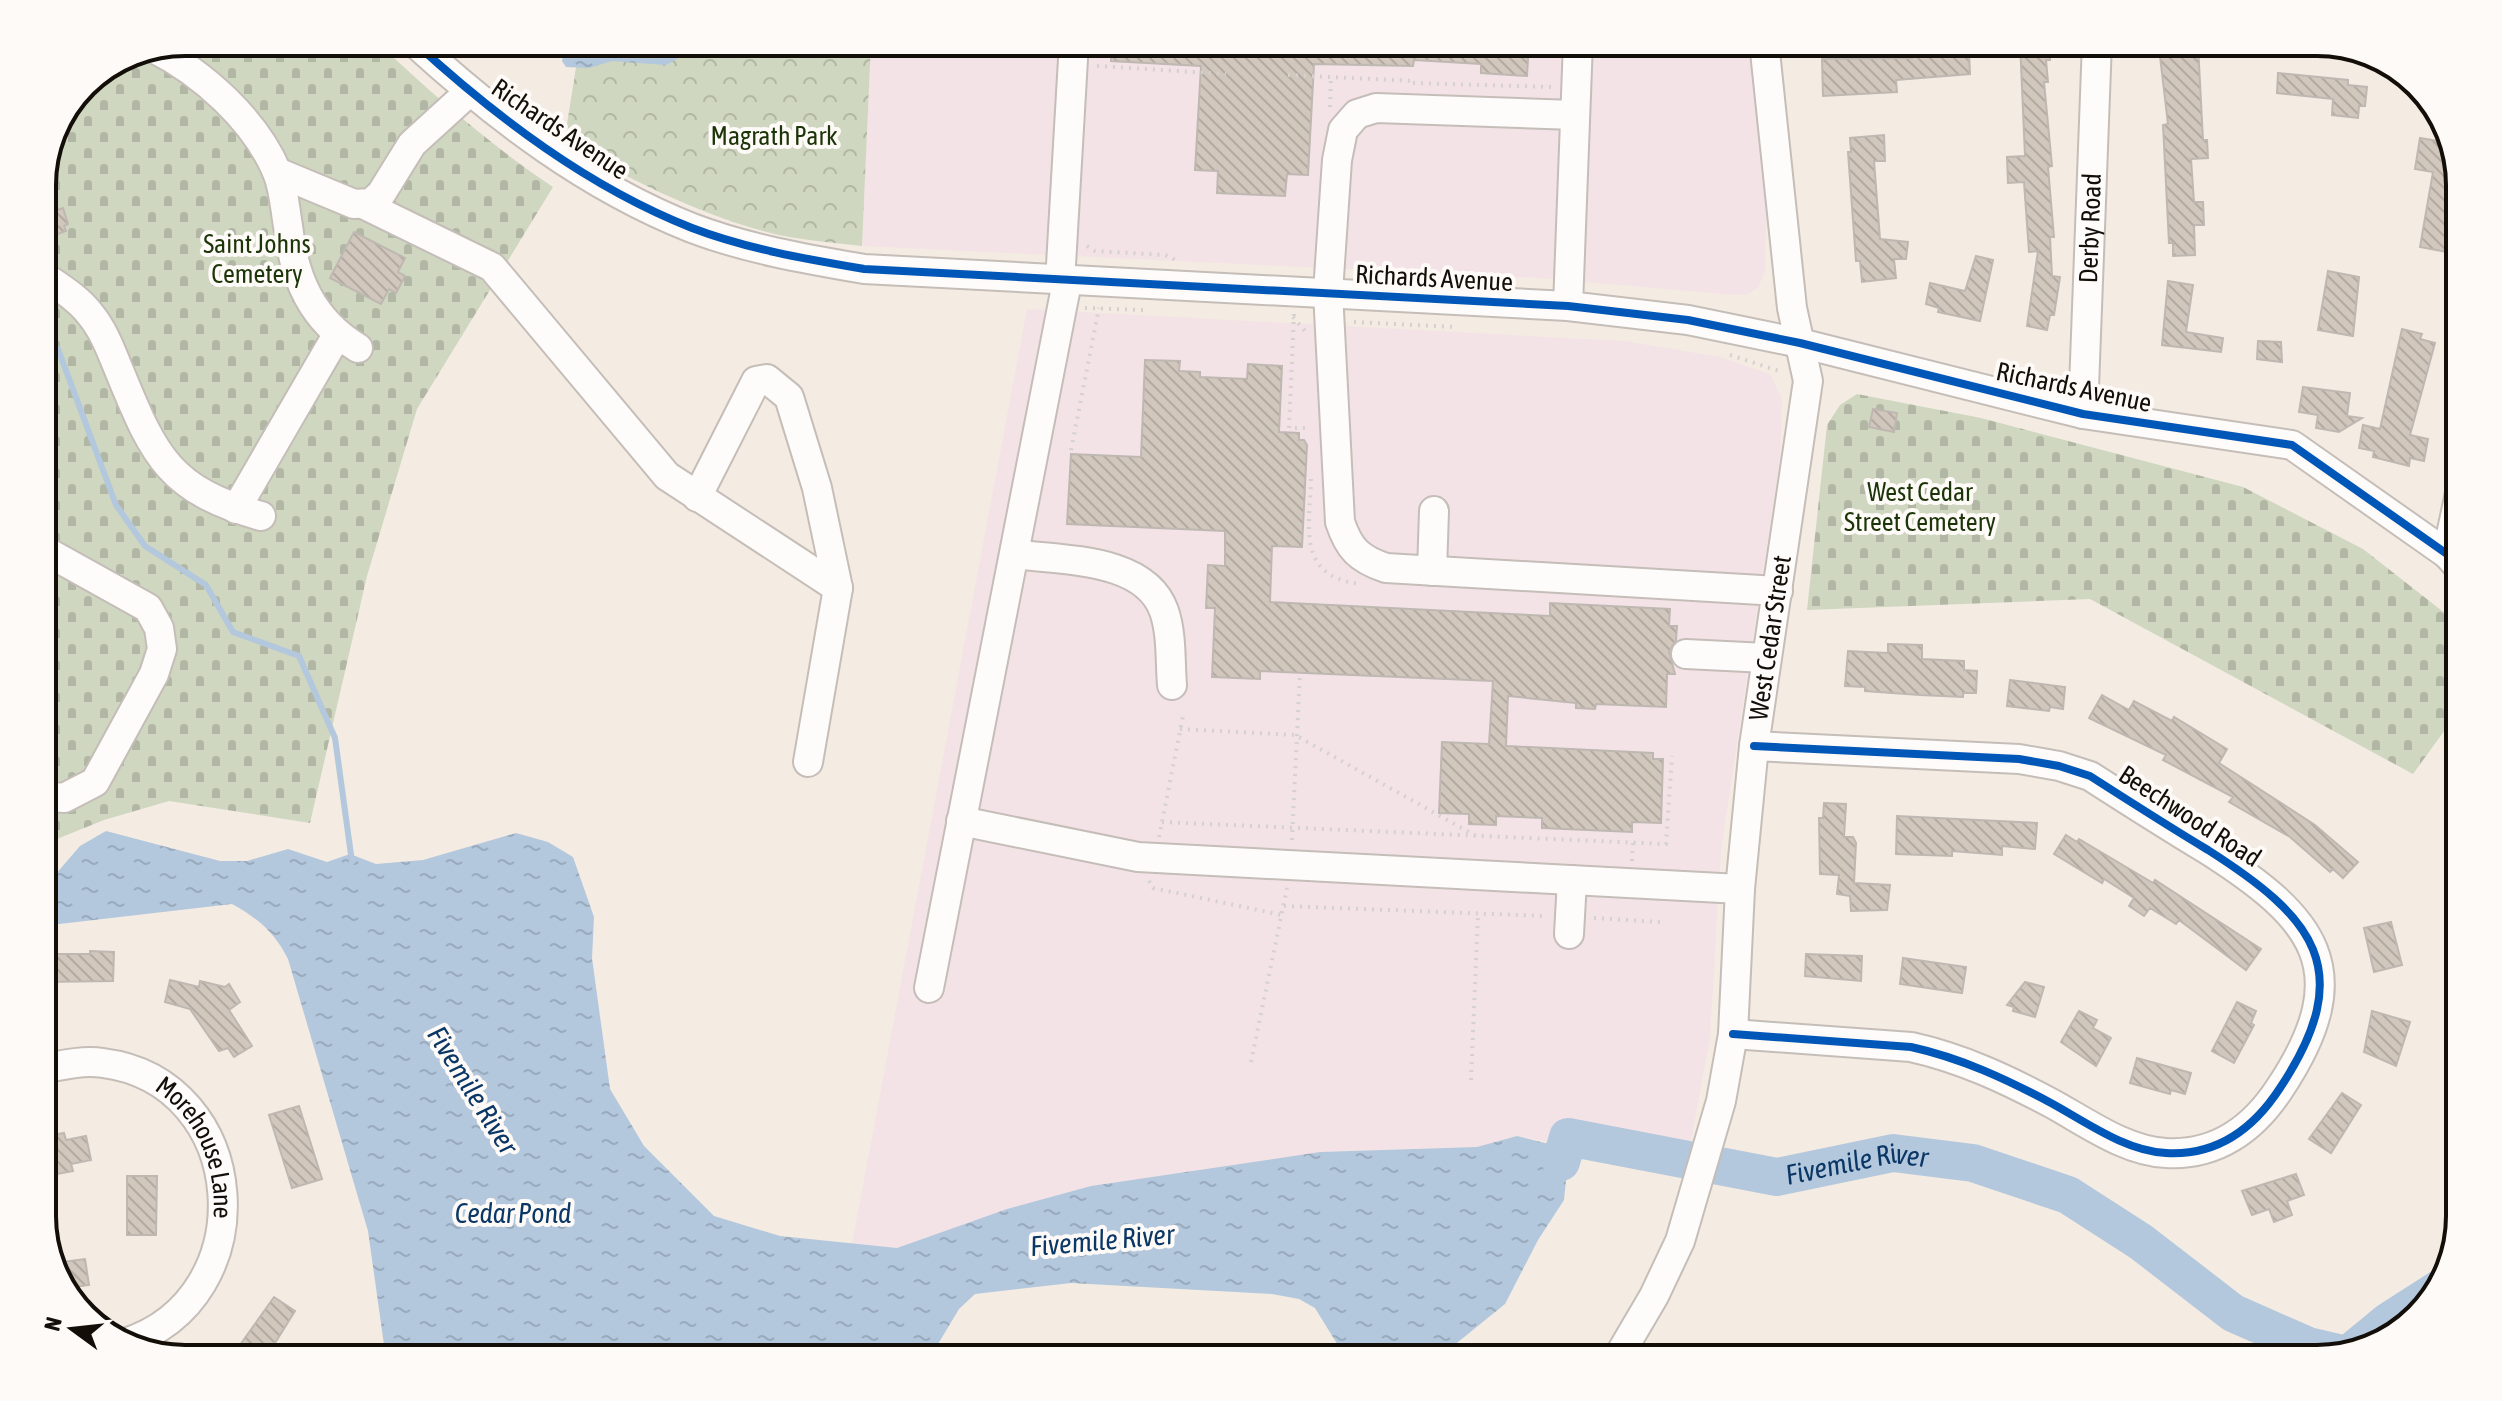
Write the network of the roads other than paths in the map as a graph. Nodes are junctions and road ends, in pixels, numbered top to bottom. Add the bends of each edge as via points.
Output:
1 (429, 56) edge
2 (1082, 56) edge
3 (1577, 56) edge
4 (1765, 56) edge
5 (2096, 56) edge
6 (167, 57) edge
7 (469, 92) junction
8 (1575, 115) junction
9 (277, 172) junction
10 (365, 205) junction
11 (56, 285) edge
12 (1063, 290) junction
13 (1328, 292) junction
14 (1568, 306) junction
15 (1800, 343) junction
16 (2083, 414) junction
17 (697, 497) junction
18 (1434, 511) dead end
19 (1015, 554) junction
20 (2446, 555) edge
21 (56, 557) edge
22 (1432, 571) junction
23 (838, 588) junction
24 (1778, 591) junction
25 (1686, 654) dead end
26 (1766, 658) junction
27 (1172, 685) dead end
28 (1754, 746) junction
29 (808, 762) dead end
30 (56, 797) edge
31 (961, 821) junction
32 (1572, 880) junction
33 (1740, 889) junction
34 (1570, 926) road end
35 (929, 988) dead end
36 (1733, 1034) junction
37 (56, 1068) edge
38 (139, 1336) edge
39 (1625, 1345) edge

1 - 7 street, Richards Avenue
2 - 12 street
3 - 8 street
4 - 15 street, West Cedar Street
5 - 16 street, Derby Road
6 - 9 street via 228,104
7 - 10 street via 412,144 381,194
7 - 12 street, Richards Avenue via 600,185 692,228 779,255
8 - 13 street via 1376,108 1357,114 1343,130 1338,152
8 - 14 street
9 - 10 street
9 - 11 street via 297,275 309,302 348,341 248,513 183,482 157,453 97,323
10 - 17 street via 492,267 667,476
12 - 13 street, Richards Avenue
12 - 19 street
13 - 14 street, Richards Avenue
13 - 22 street via 1340,522 1347,545 1364,561 1386,568
14 - 15 street, Richards Avenue via 1688,320
15 - 16 street, Richards Avenue
15 - 24 street, West Cedar Street via 1808,381
16 - 20 street, Richards Avenue via 2292,445
17 - 23 street
17 - 23 street via 756,381 767,379 789,397 817,488
18 - 22 street
19 - 27 street via 1117,569 1148,586 1165,614
19 - 31 street
21 - 30 street via 148,608 162,649 154,674 95,782
22 - 24 street
23 - 29 street
24 - 26 street, West Cedar Street
25 - 26 street
26 - 28 street, West Cedar Street
28 - 33 street, West Cedar Street
28 - 36 street, Beechwood Road via 2019,759 2090,776 2273,894 2303,927 2321,993 2308,1038 2263,1112 2220,1144 2177,1153 2139,1148 1982,1069 1934,1052
31 - 32 street via 1138,857
31 - 35 street
32 - 33 street
32 - 34 street
33 - 36 street, West Cedar Street
36 - 39 street, West Cedar Street via 1707,1154 1680,1241
37 - 38 street, Morehouse Lane via 121,1066 161,1085 190,1114 222,1173 222,1232 204,1280 168,1322

